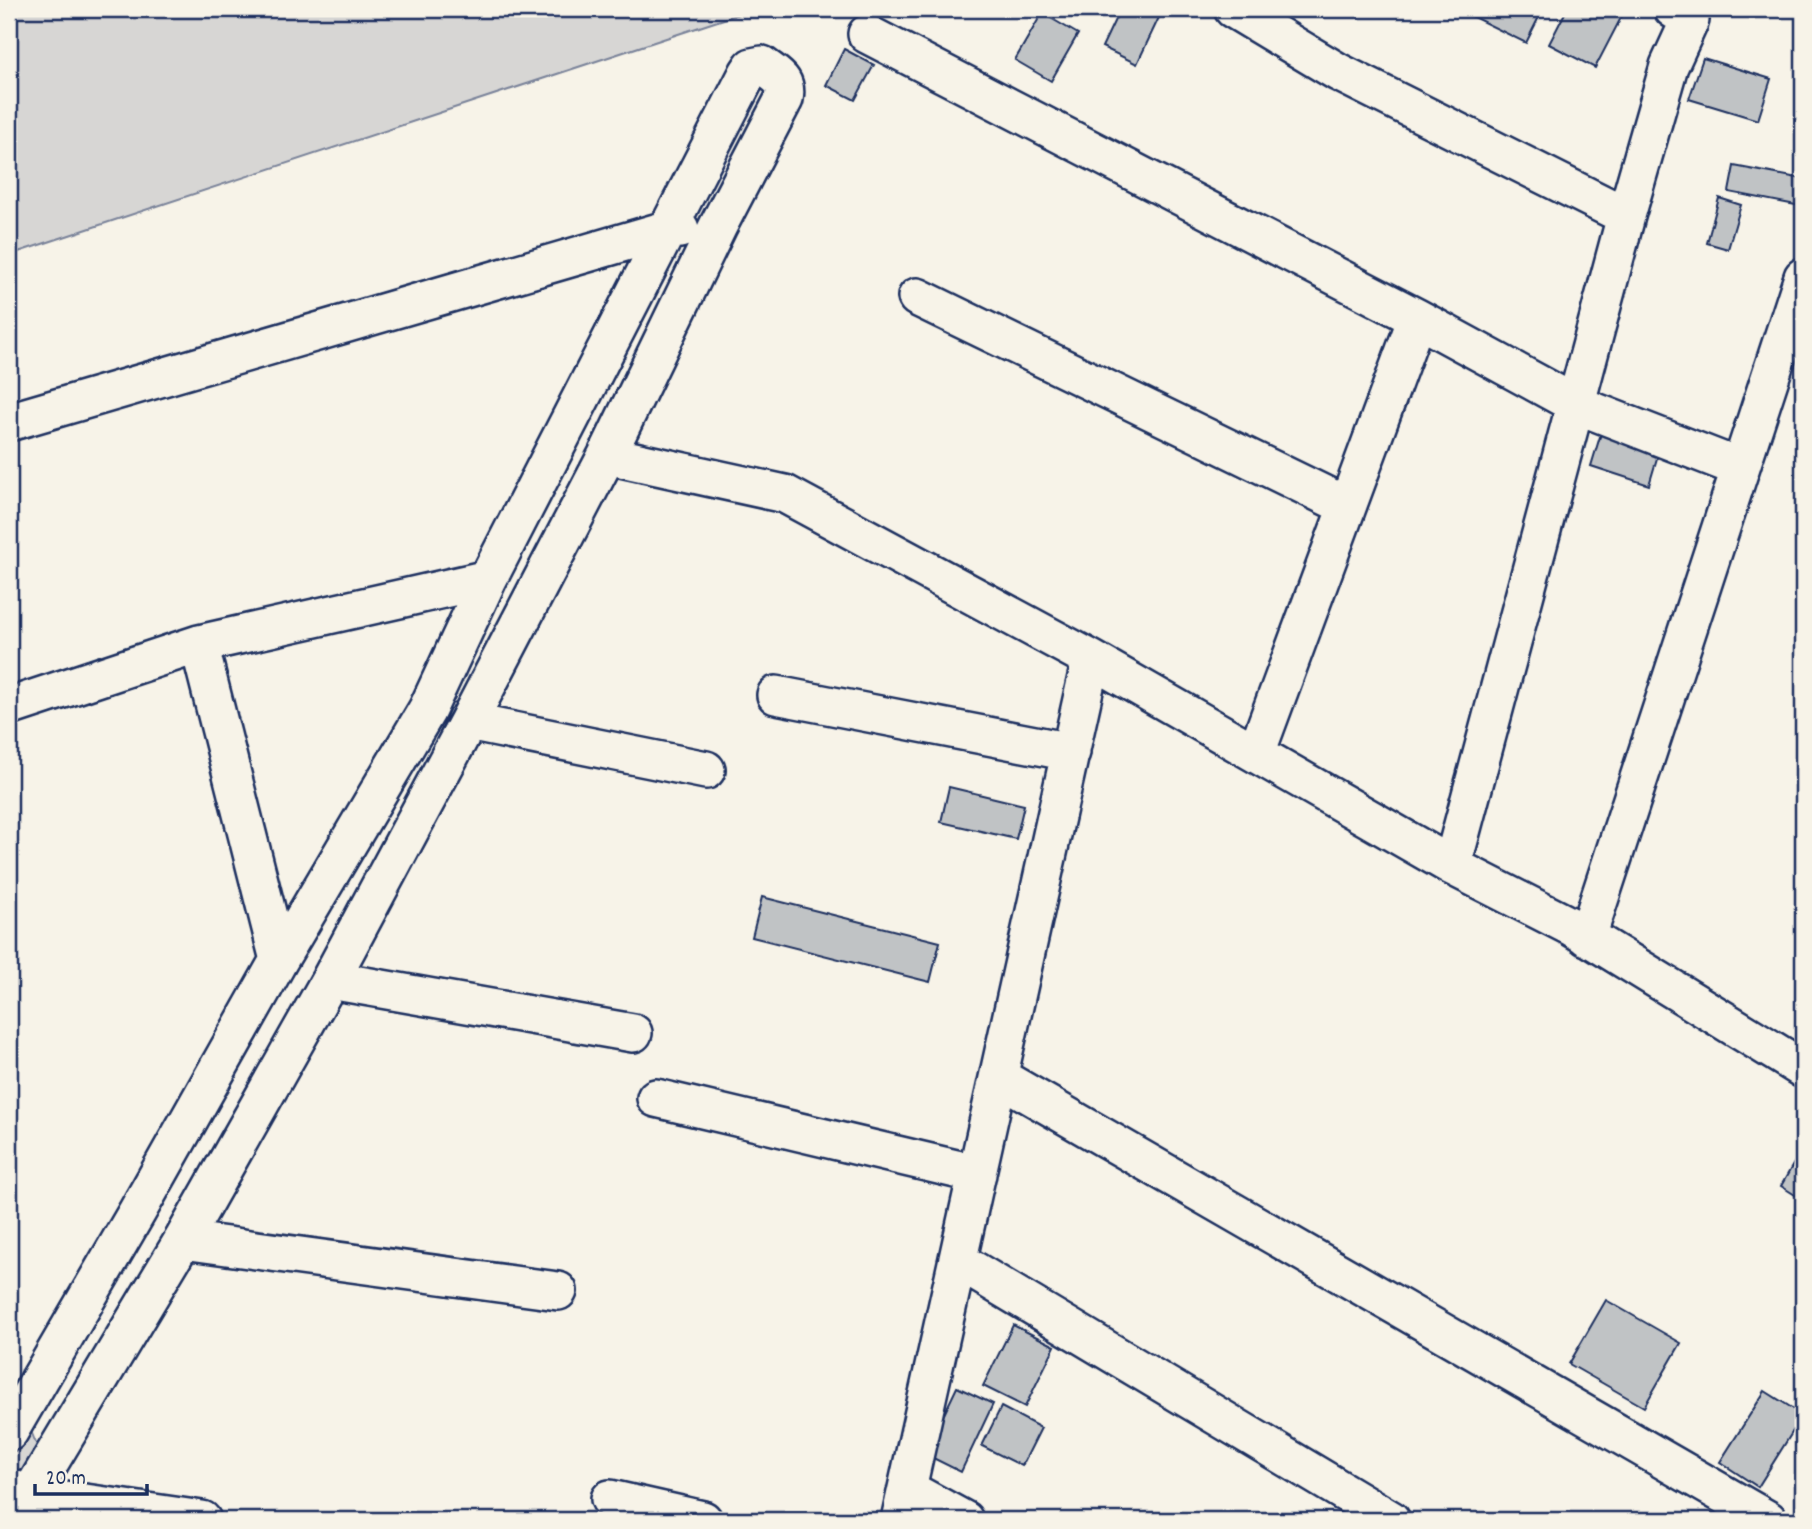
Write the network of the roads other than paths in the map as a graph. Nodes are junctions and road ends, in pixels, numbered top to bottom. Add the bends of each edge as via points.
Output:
1 (1233, 9) edge
2 (1673, 9) edge
3 (867, 34) dead end
4 (1626, 216) junction
5 (718, 226) junction
6 (666, 230) junction
7 (1803, 277) edge
8 (917, 297) dead end
9 (1417, 318) junction
10 (1575, 404) junction
11 (9, 422) edge
12 (607, 456) junction
13 (1740, 468) junction
14 (1347, 506) junction
15 (488, 579) junction
16 (199, 644) junction
17 (1091, 659) junction
18 (776, 695) dead end
19 (9, 707) edge
20 (468, 722) junction
21 (1071, 752) junction
22 (1256, 753) junction
23 (706, 770) dead end
24 (1452, 866) junction
25 (1587, 937) junction
26 (279, 960) junction
27 (330, 980) junction
28 (633, 1033) dead end
29 (1803, 1069) edge
30 (999, 1077) junction
31 (656, 1098) dead end
32 (977, 1174) junction
33 (183, 1240) junction
34 (958, 1261) junction
35 (558, 1291) dead end
36 (9, 1432) edge
37 (610, 1499) dead end
38 (18, 1501) edge
39 (904, 1505) edge
40 (202, 1520) edge
41 (703, 1520) edge
42 (964, 1520) edge
43 (1391, 1520) edge
44 (1768, 1520) edge

1 - 4 street via 1338,72
2 - 4 street via 1690,20 1669,66
3 - 9 street
4 - 10 street
5 - 6 street
5 - 6 street via 784,99 782,81 762,65 748,73
5 - 12 street
6 - 11 street
6 - 15 street
7 - 13 street
8 - 14 street
9 - 10 street
9 - 14 street
10 - 13 street
10 - 24 street
12 - 17 street via 785,494
12 - 20 street
13 - 25 street
14 - 22 street
15 - 16 street
15 - 26 street via 427,710
16 - 19 street
16 - 26 street
17 - 21 street
17 - 22 street
18 - 21 street
20 - 23 street
20 - 27 street
21 - 30 street
22 - 24 street
24 - 25 street
25 - 29 street
26 - 36 street
27 - 28 street
27 - 33 street
30 - 32 street
30 - 44 street
31 - 32 street
32 - 34 street
33 - 35 street
33 - 38 street
34 - 39 street
34 - 43 street
37 - 41 street
38 - 40 street
39 - 42 street

